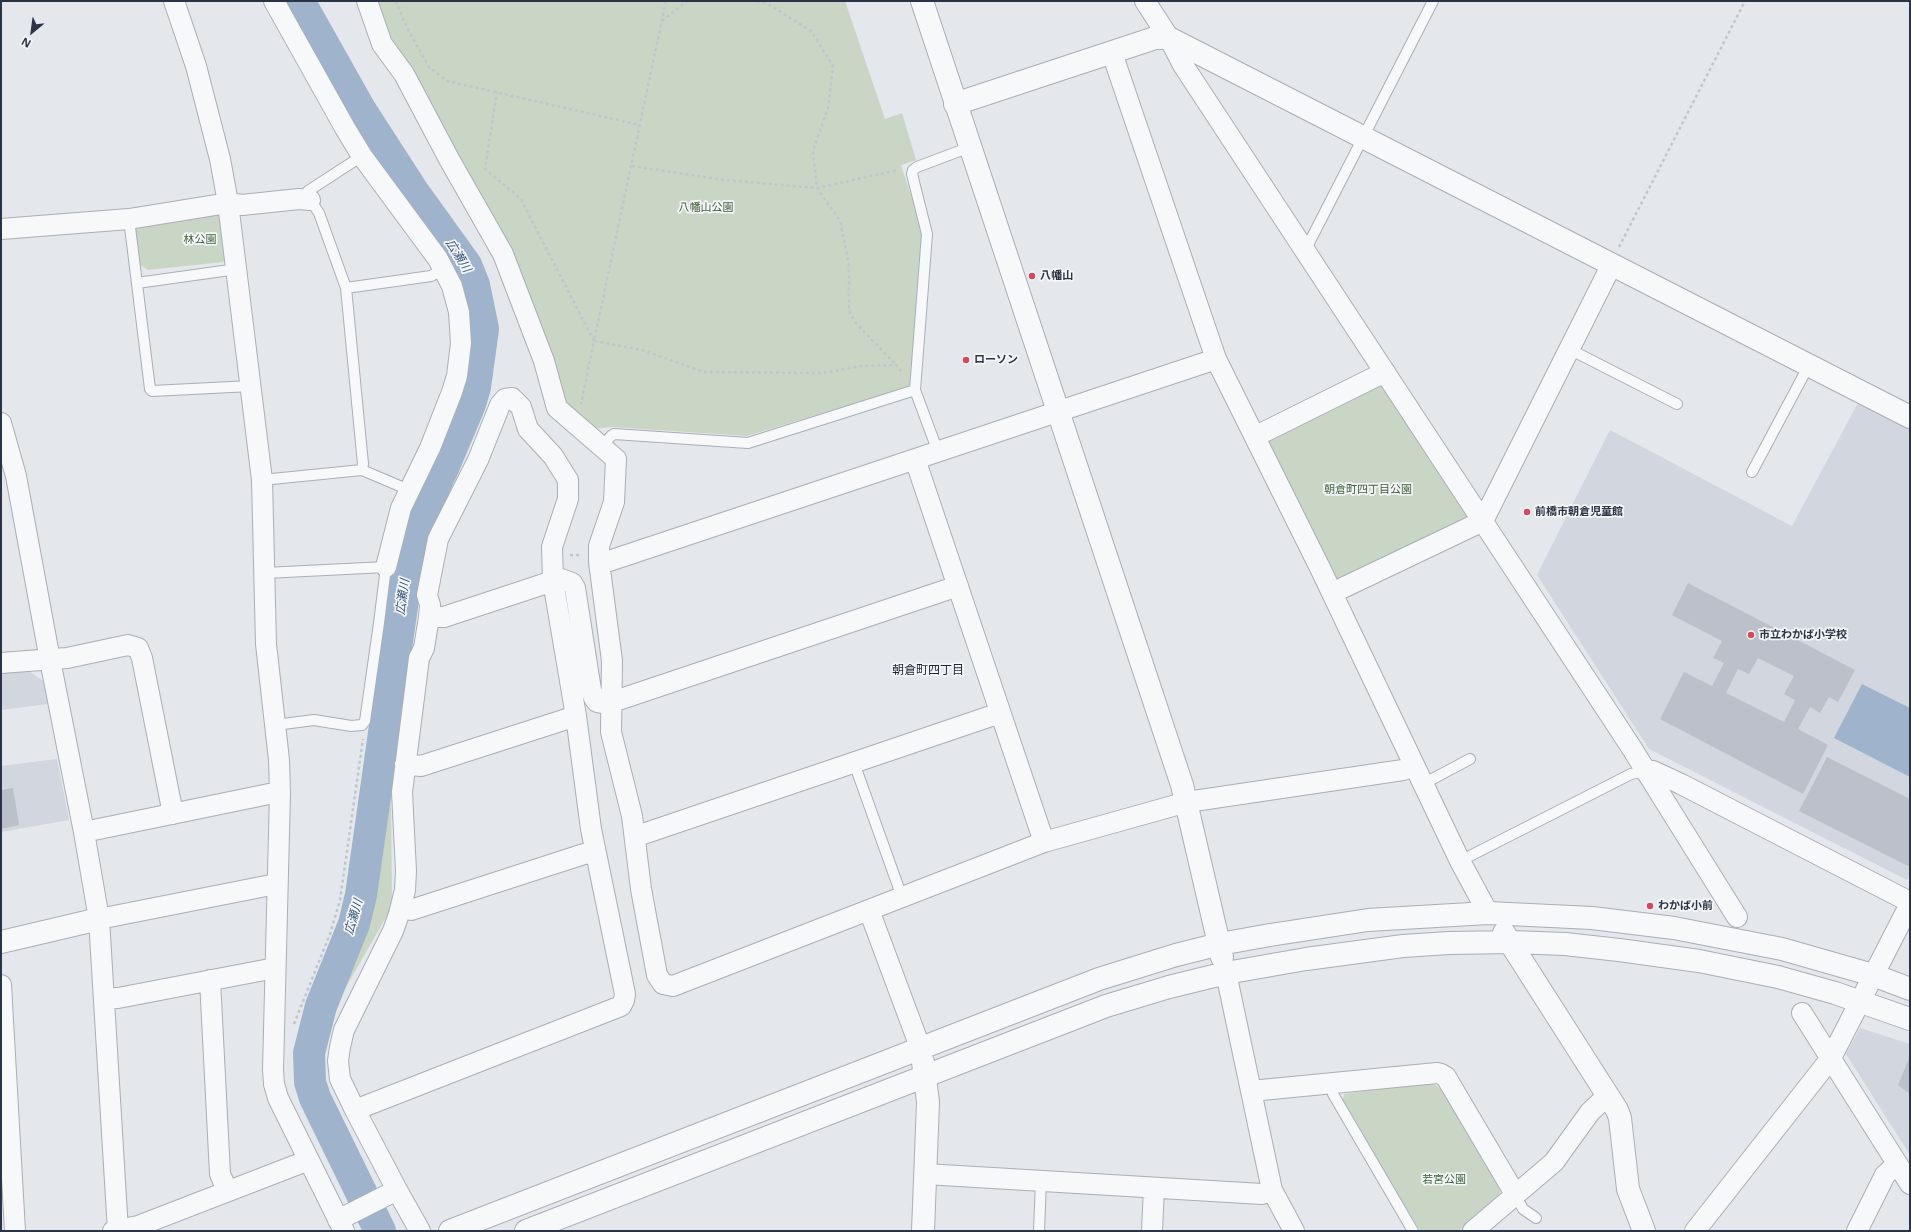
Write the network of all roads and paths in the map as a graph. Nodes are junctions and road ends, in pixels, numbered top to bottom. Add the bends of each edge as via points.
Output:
1 (174, 1) edge
2 (274, 1) edge
3 (367, 1) edge
4 (396, 1) edge
5 (666, 1) edge
6 (687, 1) edge
7 (757, 1) edge
8 (922, 1) edge
9 (1145, 1) edge
10 (1433, 1) edge
11 (1745, 1) edge
12 (662, 22) junction
13 (1170, 38) junction
14 (1112, 53) junction
15 (497, 91) junction
16 (955, 104) junction
17 (640, 125) junction
18 (1363, 137) junction
19 (970, 147) junction
20 (362, 156) junction
21 (632, 166) junction
22 (913, 170) junction
23 (817, 188) junction
24 (310, 200) junction
25 (228, 203) junction
26 (129, 219) junction
27 (1, 229) edge
28 (1303, 247) junction
29 (1612, 264) junction
30 (237, 269) junction
31 (444, 269) junction
32 (137, 283) junction
33 (346, 288) junction
34 (594, 341) junction
35 (1570, 349) junction
36 (1216, 359) junction
37 (896, 365) junction
38 (1809, 365) junction
39 (1385, 372) junction
40 (251, 386) junction
41 (915, 390) junction
42 (1677, 404) dead end
43 (1059, 410) junction
44 (1910, 417) edge
45 (1, 423) edge
46 (577, 425) junction
47 (1256, 436) junction
48 (602, 446) junction
49 (938, 452) junction
50 (915, 459) junction
51 (362, 470) junction
52 (1752, 472) dead end
53 (262, 480) junction
54 (409, 490) junction
55 (1483, 521) junction
56 (565, 556) dead end
57 (593, 558) junction
58 (386, 567) junction
59 (265, 573) junction
60 (553, 581) junction
61 (958, 586) junction
62 (1332, 593) junction
63 (385, 609) dead end
64 (422, 616) junction
65 (50, 660) junction
66 (1, 663) edge
67 (612, 702) junction
68 (1000, 714) junction
69 (576, 716) junction
70 (274, 725) junction
71 (362, 725) junction
72 (1470, 759) dead end
73 (854, 763) junction
74 (405, 764) junction
75 (1645, 771) junction
76 (1418, 775) junction
77 (280, 793) junction
78 (1187, 802) junction
79 (172, 814) junction
80 (84, 832) junction
81 (635, 835) junction
82 (1044, 842) junction
83 (596, 853) junction
84 (1460, 861) junction
85 (277, 886) junction
86 (902, 897) junction
87 (1910, 903) edge
88 (401, 907) junction
89 (869, 910) junction
90 (1488, 913) junction
91 (1738, 917) dead end
92 (99, 919) junction
93 (1511, 942) junction
94 (1220, 944) junction
95 (1, 946) edge
96 (275, 968) junction
97 (1226, 973) junction
98 (1873, 975) junction
99 (210, 980) junction
100 (1, 985) edge
101 (1910, 989) edge
102 (104, 999) junction
103 (1862, 1001) junction
104 (1802, 1013) dead end
105 (1910, 1019) edge
106 (292, 1032) dead end
107 (920, 1047) junction
108 (1831, 1058) junction
109 (926, 1076) junction
110 (1331, 1083) junction
111 (1251, 1091) junction
112 (1607, 1096) junction
113 (355, 1110) junction
114 (309, 1160) junction
115 (1897, 1164) junction
116 (925, 1174) junction
117 (1042, 1181) junction
118 (1910, 1184) edge
119 (1154, 1188) junction
120 (227, 1190) junction
121 (1272, 1190) junction
122 (391, 1193) junction
123 (1515, 1194) junction
124 (1536, 1218) dead end
125 (345, 1221) edge
126 (15, 1231) edge
127 (116, 1231) edge
128 (420, 1231) edge
129 (450, 1231) edge
130 (526, 1231) edge
131 (923, 1231) edge
132 (1040, 1231) edge
133 (1152, 1231) edge
134 (1294, 1231) edge
135 (1413, 1231) edge
136 (1473, 1231) edge
137 (1644, 1231) edge
138 (1695, 1231) edge
139 (1857, 1231) edge

1 - 25 street via 196,66 220,158
2 - 20 street
3 - 46 street via 382,44 404,74 503,254 544,361 557,408
4 - 15 path via 407,28 429,67 446,81
5 - 12 path
6 - 12 path
7 - 23 path via 768,4 811,31 833,66 828,108 813,151
8 - 16 street
9 - 13 street
10 - 18 lane
11 - 29 path via 1616,251
12 - 17 path
13 - 14 street via 1155,38
13 - 18 street
13 - 28 street via 1183,64
14 - 16 street
14 - 36 street
15 - 17 path
15 - 34 path via 485,169 520,198
16 - 19 street
17 - 21 path
18 - 28 lane via 1309,243
18 - 29 street
19 - 22 lane
19 - 43 street
20 - 24 lane via 311,188 308,191
20 - 31 street
21 - 23 path via 724,180
21 - 34 path
22 - 23 path via 897,170
22 - 41 lane via 912,177 927,234
23 - 37 path via 840,221 849,264 849,311 856,323
24 - 25 street via 242,205
24 - 33 lane via 319,213
25 - 26 street
25 - 30 street
26 - 27 street
26 - 32 lane
28 - 39 street
29 - 35 street
29 - 38 street
30 - 32 lane
30 - 40 street
31 - 33 lane via 431,276
31 - 54 street via 454,291 460,326 461,343 457,376 433,442
32 - 40 lane via 152,392
33 - 51 lane
34 - 37 path via 642,350 704,372 823,373 862,366
34 - 46 path
35 - 42 lane
35 - 55 street
36 - 43 street
36 - 47 street
37 - 41 path
38 - 44 street
38 - 52 lane
39 - 47 street
39 - 55 street
40 - 53 street
41 - 48 lane via 748,443 614,434
41 - 49 lane
43 - 49 street
43 - 78 street
45 - 65 street via 16,476
46 - 48 street
47 - 62 street
48 - 57 street via 614,456 616,464 614,502
49 - 50 street
50 - 57 street via 616,558
50 - 61 street
51 - 53 lane
51 - 54 lane
53 - 59 street
54 - 58 street via 395,526
55 - 62 street
55 - 75 street
56 - 57 path
57 - 67 street via 612,662
58 - 59 lane
58 - 71 lane via 365,721
59 - 70 street via 266,644
60 - 64 street via 444,616
60 - 64 street via 552,547 568,499 568,480 553,456 528,429 518,403 512,398 505,399 438,539 427,595 430,605
60 - 67 street via 561,579 572,583 575,588 594,698 597,702
60 - 69 street
61 - 67 street
61 - 68 street
62 - 76 street
63 - 64 path
64 - 74 street via 424,648 419,658
65 - 66 street
65 - 79 street via 128,645 138,648
65 - 80 street
67 - 81 street via 613,740
68 - 73 street
68 - 82 street
69 - 74 street via 421,766
69 - 83 street
70 - 71 lane via 314,720 352,726
70 - 77 street
71 - 106 path via 364,733 340,900 330,934
72 - 76 lane
73 - 81 street
73 - 86 lane
74 - 88 street via 402,814 406,870
75 - 84 lane via 1631,774
75 - 87 street via 1653,771 1681,784
75 - 91 street
76 - 78 street via 1395,771
76 - 84 street
77 - 79 street
77 - 85 street
78 - 82 street
78 - 94 street
79 - 80 street
80 - 92 street
81 - 89 street via 641,889 657,975 668,986
82 - 86 street
83 - 88 street via 584,854 411,910
83 - 113 street via 625,994 621,1006
84 - 90 street
85 - 92 street via 271,885
85 - 96 street
86 - 89 street
87 - 98 street
88 - 113 street via 393,931 344,1030 340,1047 340,1080
89 - 107 street
90 - 93 street
90 - 94 street via 1368,920
90 - 98 street via 1592,918 1674,928 1782,949
92 - 95 street
92 - 102 street
93 - 97 street via 1403,946
93 - 103 street via 1573,945 1691,960 1778,977
93 - 112 street
94 - 97 street
94 - 107 street via 1176,954 1099,979
96 - 99 street
96 - 114 street via 274,1084 278,1098
97 - 109 street via 1106,1006
97 - 111 street
98 - 101 street
98 - 103 street
99 - 102 street
99 - 120 street via 220,1174
100 - 126 street
102 - 127 street
103 - 105 street
103 - 108 street
104 - 108 street
107 - 109 street
107 - 129 street
108 - 115 street
108 - 138 street
109 - 116 street via 928,1102
109 - 130 street
110 - 111 street
110 - 123 street via 1441,1074 1450,1084
110 - 135 lane via 1333,1094
111 - 121 street
112 - 123 street via 1590,1112 1554,1162
112 - 137 street via 1620,1118 1628,1189
113 - 122 street
114 - 120 street
114 - 125 street
115 - 118 street
115 - 139 street via 1885,1176
116 - 117 street
116 - 131 street
117 - 119 street
117 - 132 lane
119 - 121 street via 1262,1194
119 - 133 street
120 - 127 street via 138,1226
121 - 134 street
122 - 125 street
122 - 128 street
123 - 124 lane via 1523,1209
123 - 136 street

